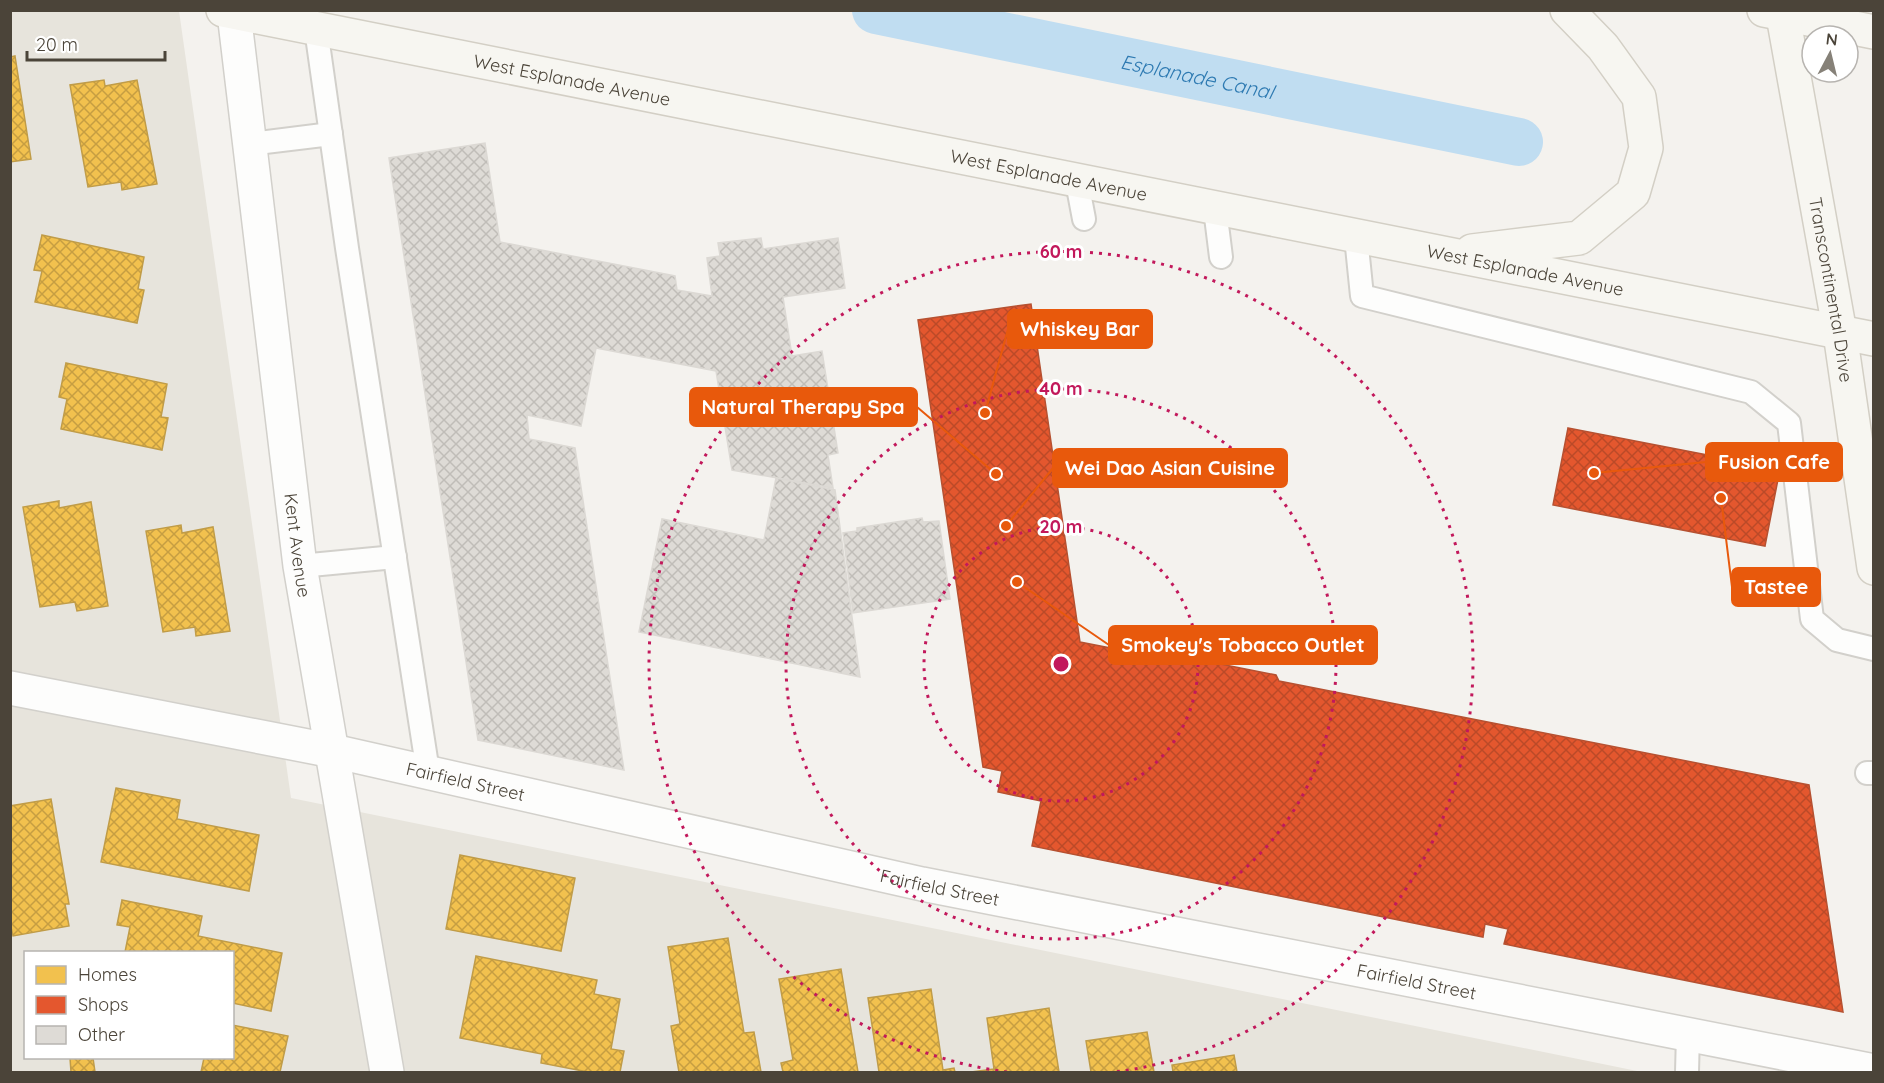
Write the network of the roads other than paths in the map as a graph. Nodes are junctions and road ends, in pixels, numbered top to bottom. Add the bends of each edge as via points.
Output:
1 (1567, 10) edge
2 (228, 12) edge
3 (1776, 12) edge
4 (316, 29) junction
5 (1874, 32) edge
6 (331, 134) junction
7 (250, 144) junction
8 (1077, 182) junction
9 (1215, 209) junction
10 (1084, 219) dead end
11 (1356, 237) junction
12 (1443, 255) junction
13 (1221, 257) dead end
14 (1840, 333) junction
15 (1874, 339) edge
16 (395, 556) junction
17 (300, 566) junction
18 (1874, 568) edge
19 (1874, 649) edge
20 (10, 688) edge
21 (333, 751) junction
22 (428, 772) junction
23 (1688, 1034) junction
24 (1874, 1071) edge
25 (387, 1072) edge
26 (1687, 1072) edge

1 - 12 main road via 1603,47 1639,97 1646,148 1633,193 1579,238
2 - 4 main road, West Esplanade Avenue
2 - 7 street, Kent Avenue
3 - 5 main road
3 - 14 main road, Transcontinental Drive
4 - 6 lane
4 - 8 main road, West Esplanade Avenue
6 - 7 lane
6 - 16 lane
7 - 17 street, Kent Avenue
8 - 9 main road, West Esplanade Avenue
8 - 10 lane
9 - 11 main road, West Esplanade Avenue
9 - 13 lane
11 - 12 main road, West Esplanade Avenue
11 - 19 lane via 1362,296 1751,392 1789,423 1812,619 1838,640
12 - 14 main road, West Esplanade Avenue
14 - 15 main road, West Esplanade Avenue
14 - 18 main road, Transcontinental Drive
16 - 17 lane
16 - 22 lane
17 - 21 street, Kent Avenue
20 - 21 street, Fairfield Street
21 - 22 street, Fairfield Street
21 - 25 street, Kent Avenue
22 - 23 street, Fairfield Street via 922,884
23 - 24 street, Fairfield Street
23 - 26 lane

